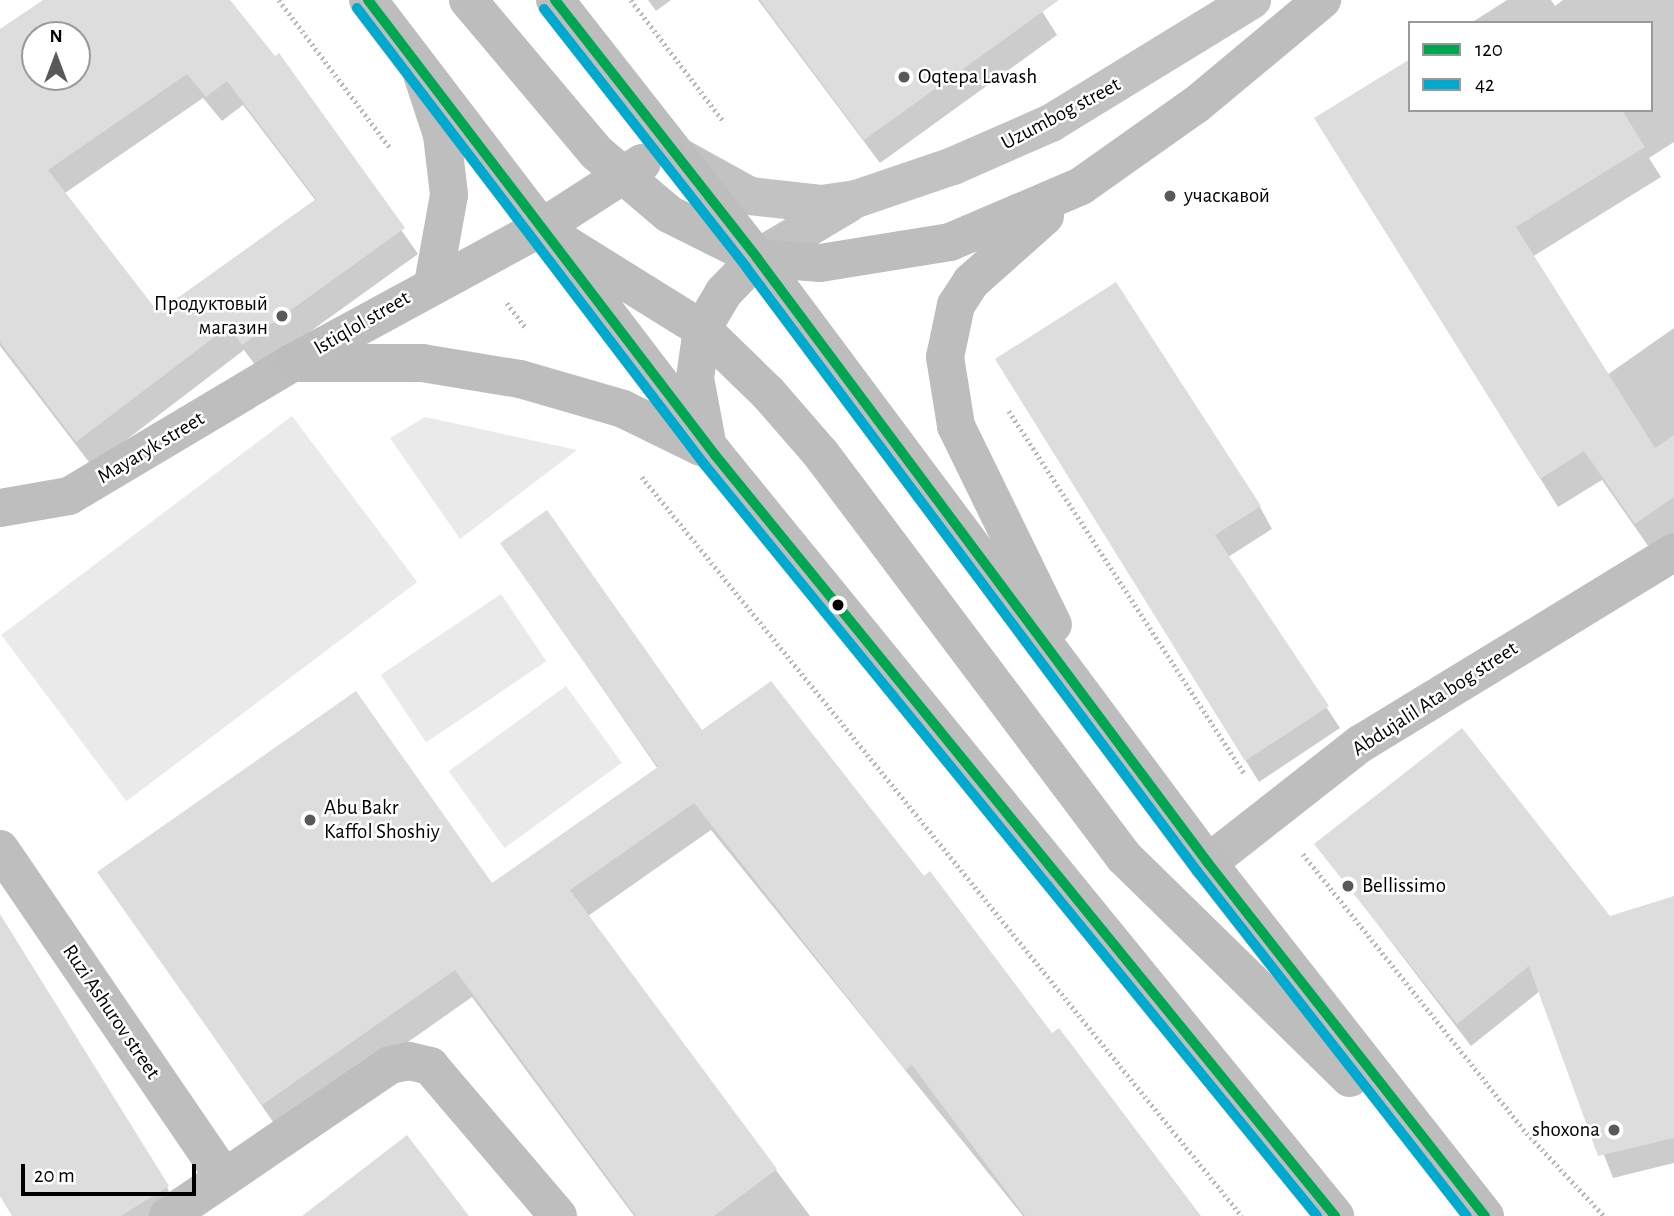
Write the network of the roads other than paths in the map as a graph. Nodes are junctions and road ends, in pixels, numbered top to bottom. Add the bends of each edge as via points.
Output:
1 (368, 0) edge
2 (468, 0) edge
3 (555, 0) edge
4 (1252, 0) edge
5 (1322, 0) edge
6 (422, 74) junction
7 (668, 147) junction
8 (622, 176) junction
9 (1081, 186) junction
10 (856, 199) junction
11 (541, 228) junction
12 (757, 258) junction
13 (433, 284) junction
14 (702, 329) junction
15 (292, 363) junction
16 (715, 455) junction
17 (0, 508) edge
18 (1674, 552) edge
19 (1094, 708) junction
20 (0, 849) edge
21 (1208, 863) junction
22 (222, 1175) junction
23 (1459, 1185) junction
24 (168, 1216) edge
25 (558, 1216) edge
26 (1335, 1216) edge
27 (1485, 1216) edge

1 - 6 main road
2 - 8 main road
3 - 7 main road
4 - 10 street, Uzumbog street via 1051,123
5 - 9 main road via 1198,104
6 - 11 main road
6 - 13 street via 442,135 449,195
7 - 8 main road
7 - 10 street, Uzumbog street via 718,184 750,196 821,204
7 - 12 main road
8 - 11 main road
8 - 12 main road via 710,240
9 - 12 main road via 918,251 820,263
9 - 19 main road via 971,282 956,305 945,357 956,426
10 - 12 street, Uzumbog street
11 - 13 street
11 - 14 main road
11 - 16 main road
12 - 14 main road, Uzumbog street via 724,292
12 - 19 main road
13 - 15 street, Istiqlol street
14 - 16 main road, Uzumbog street via 696,404
14 - 23 main road via 821,454 1124,857
15 - 16 main road via 422,363 574,392 668,427
15 - 17 street, Mayaryk street via 69,496
16 - 26 main road
18 - 21 street, Abdujalil Ata bog street via 1360,744
19 - 21 main road
20 - 22 street, Ruzi Ashurov street
21 - 23 main road
22 - 24 street
22 - 25 street via 390,1065 408,1060 430,1066
23 - 27 main road

